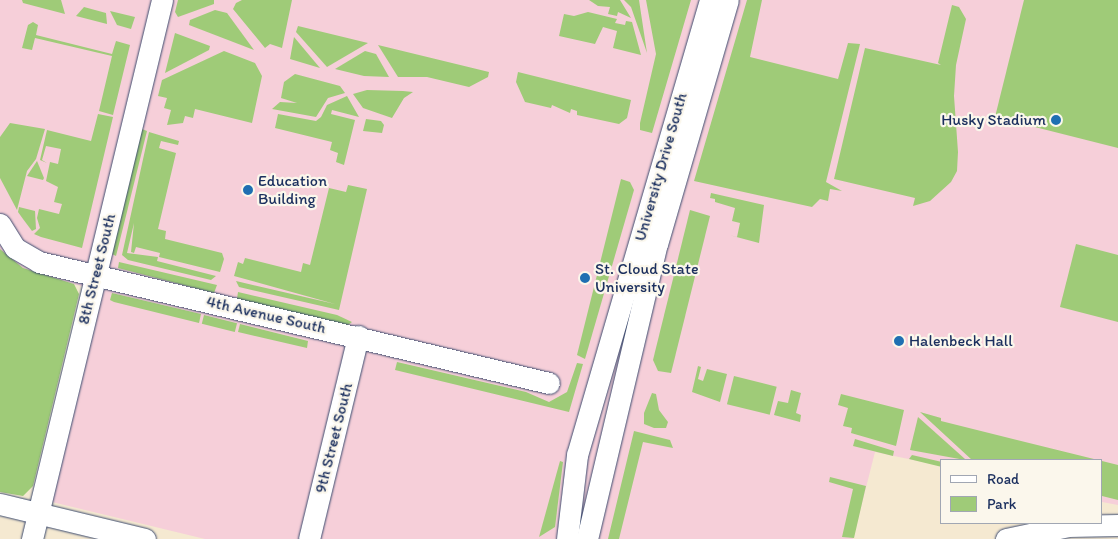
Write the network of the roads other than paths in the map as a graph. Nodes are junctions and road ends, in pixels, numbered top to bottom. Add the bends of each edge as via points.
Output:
1 (162, 0) edge
2 (710, 0) edge
3 (728, 0) edge
4 (0, 224) edge
5 (95, 276) junction
6 (358, 336) junction
7 (549, 383) dead end
8 (0, 504) edge
9 (38, 513) junction
10 (1118, 526) edge
11 (32, 539) edge
12 (145, 539) edge
13 (309, 539) edge
14 (566, 539) edge
15 (587, 539) edge
16 (1006, 539) edge

1 - 5 street, 8th Street South
2 - 14 street, University Drive South via 577,455
3 - 15 street, University Drive South via 653,261
4 - 5 street, 4th Avenue South via 15,248 32,259
5 - 6 street, 4th Avenue South
5 - 9 street, 8th Street South
6 - 7 street, 4th Avenue South
6 - 13 street, 9th Street South
8 - 9 street
9 - 11 street, 8th Street South
9 - 12 street
10 - 16 street via 1068,526

